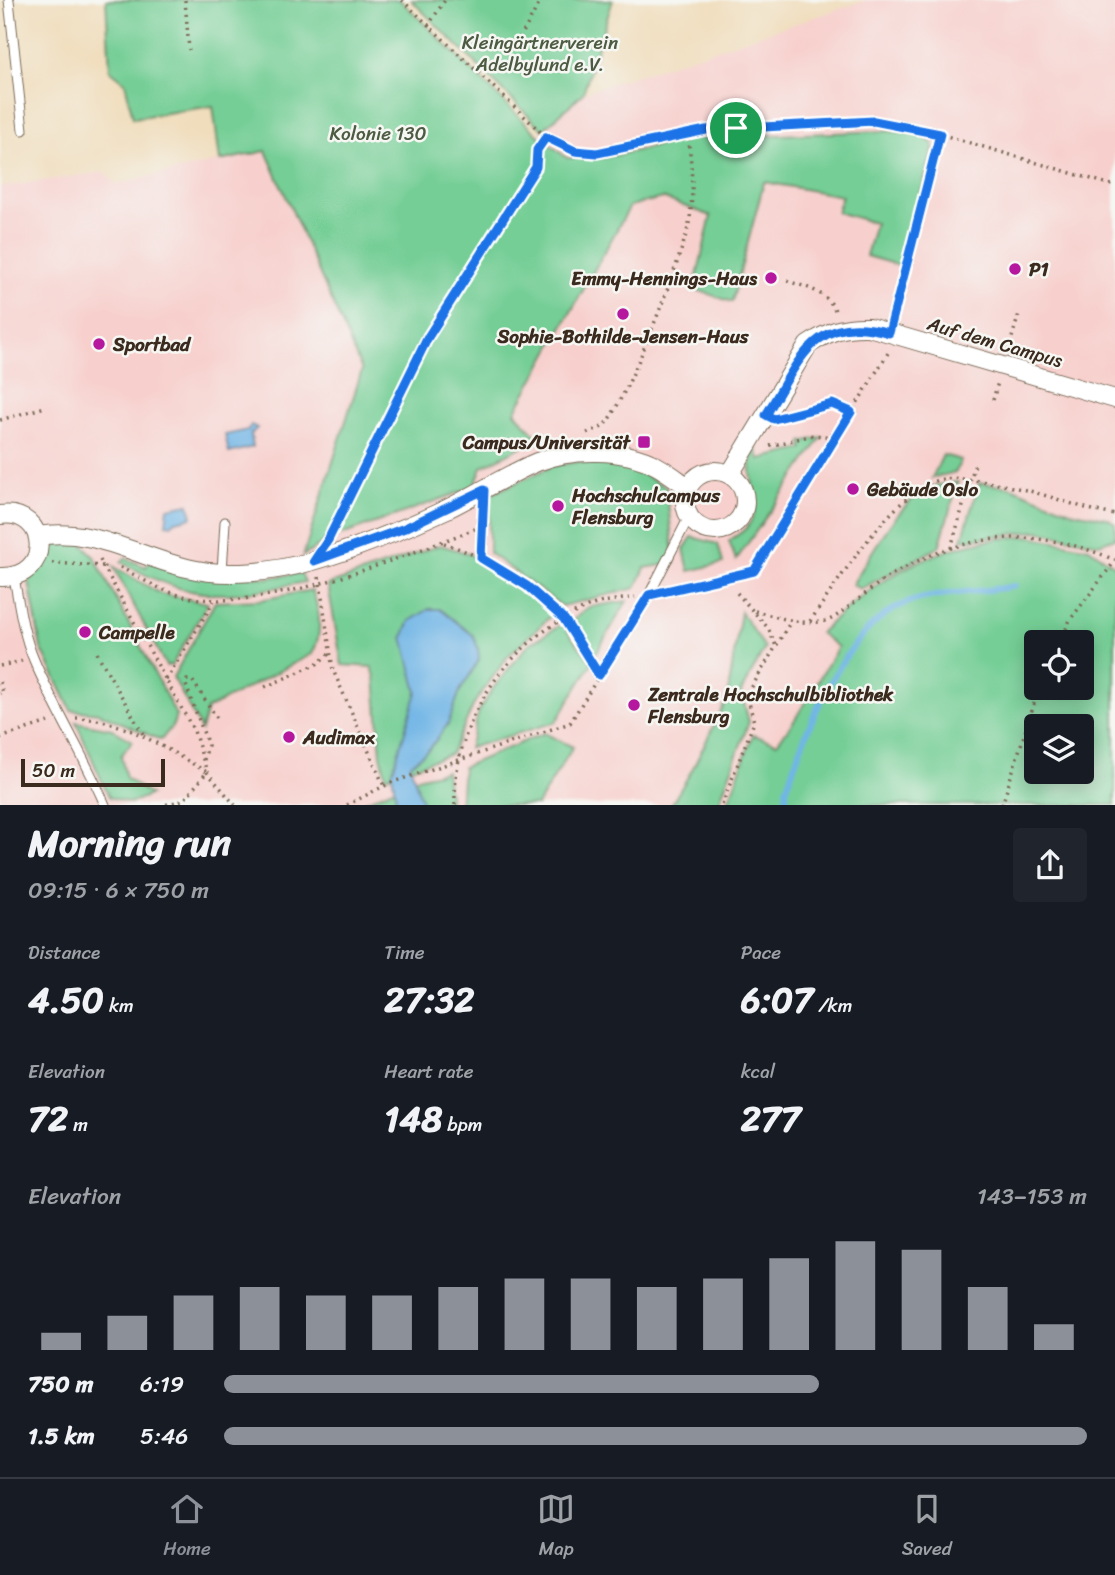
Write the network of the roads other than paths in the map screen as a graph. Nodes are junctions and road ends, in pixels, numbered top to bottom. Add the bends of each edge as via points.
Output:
1 (9, 0) edge
2 (23, 130) dead end
3 (1115, 399) edge
4 (730, 474) junction
5 (688, 487) junction
6 (0, 515) edge
7 (689, 517) junction
8 (225, 522) dead end
9 (38, 536) junction
10 (222, 572) junction
11 (7, 577) edge
12 (649, 595) road end
13 (105, 805) edge

1 - 2 lane
3 - 4 street, Auf dem Campus via 869,327 840,328 808,345
4 - 5 street via 700,474
4 - 7 street via 740,484 746,504 733,526 702,529
5 - 7 street via 685,508
5 - 10 street via 656,465 618,454 575,453 538,462 405,528 314,561 266,571
6 - 9 street via 18,516
7 - 12 lane
8 - 10 lane
9 - 10 street via 97,537 189,569
9 - 11 street via 36,561 26,572
11 - 13 lane via 33,658

